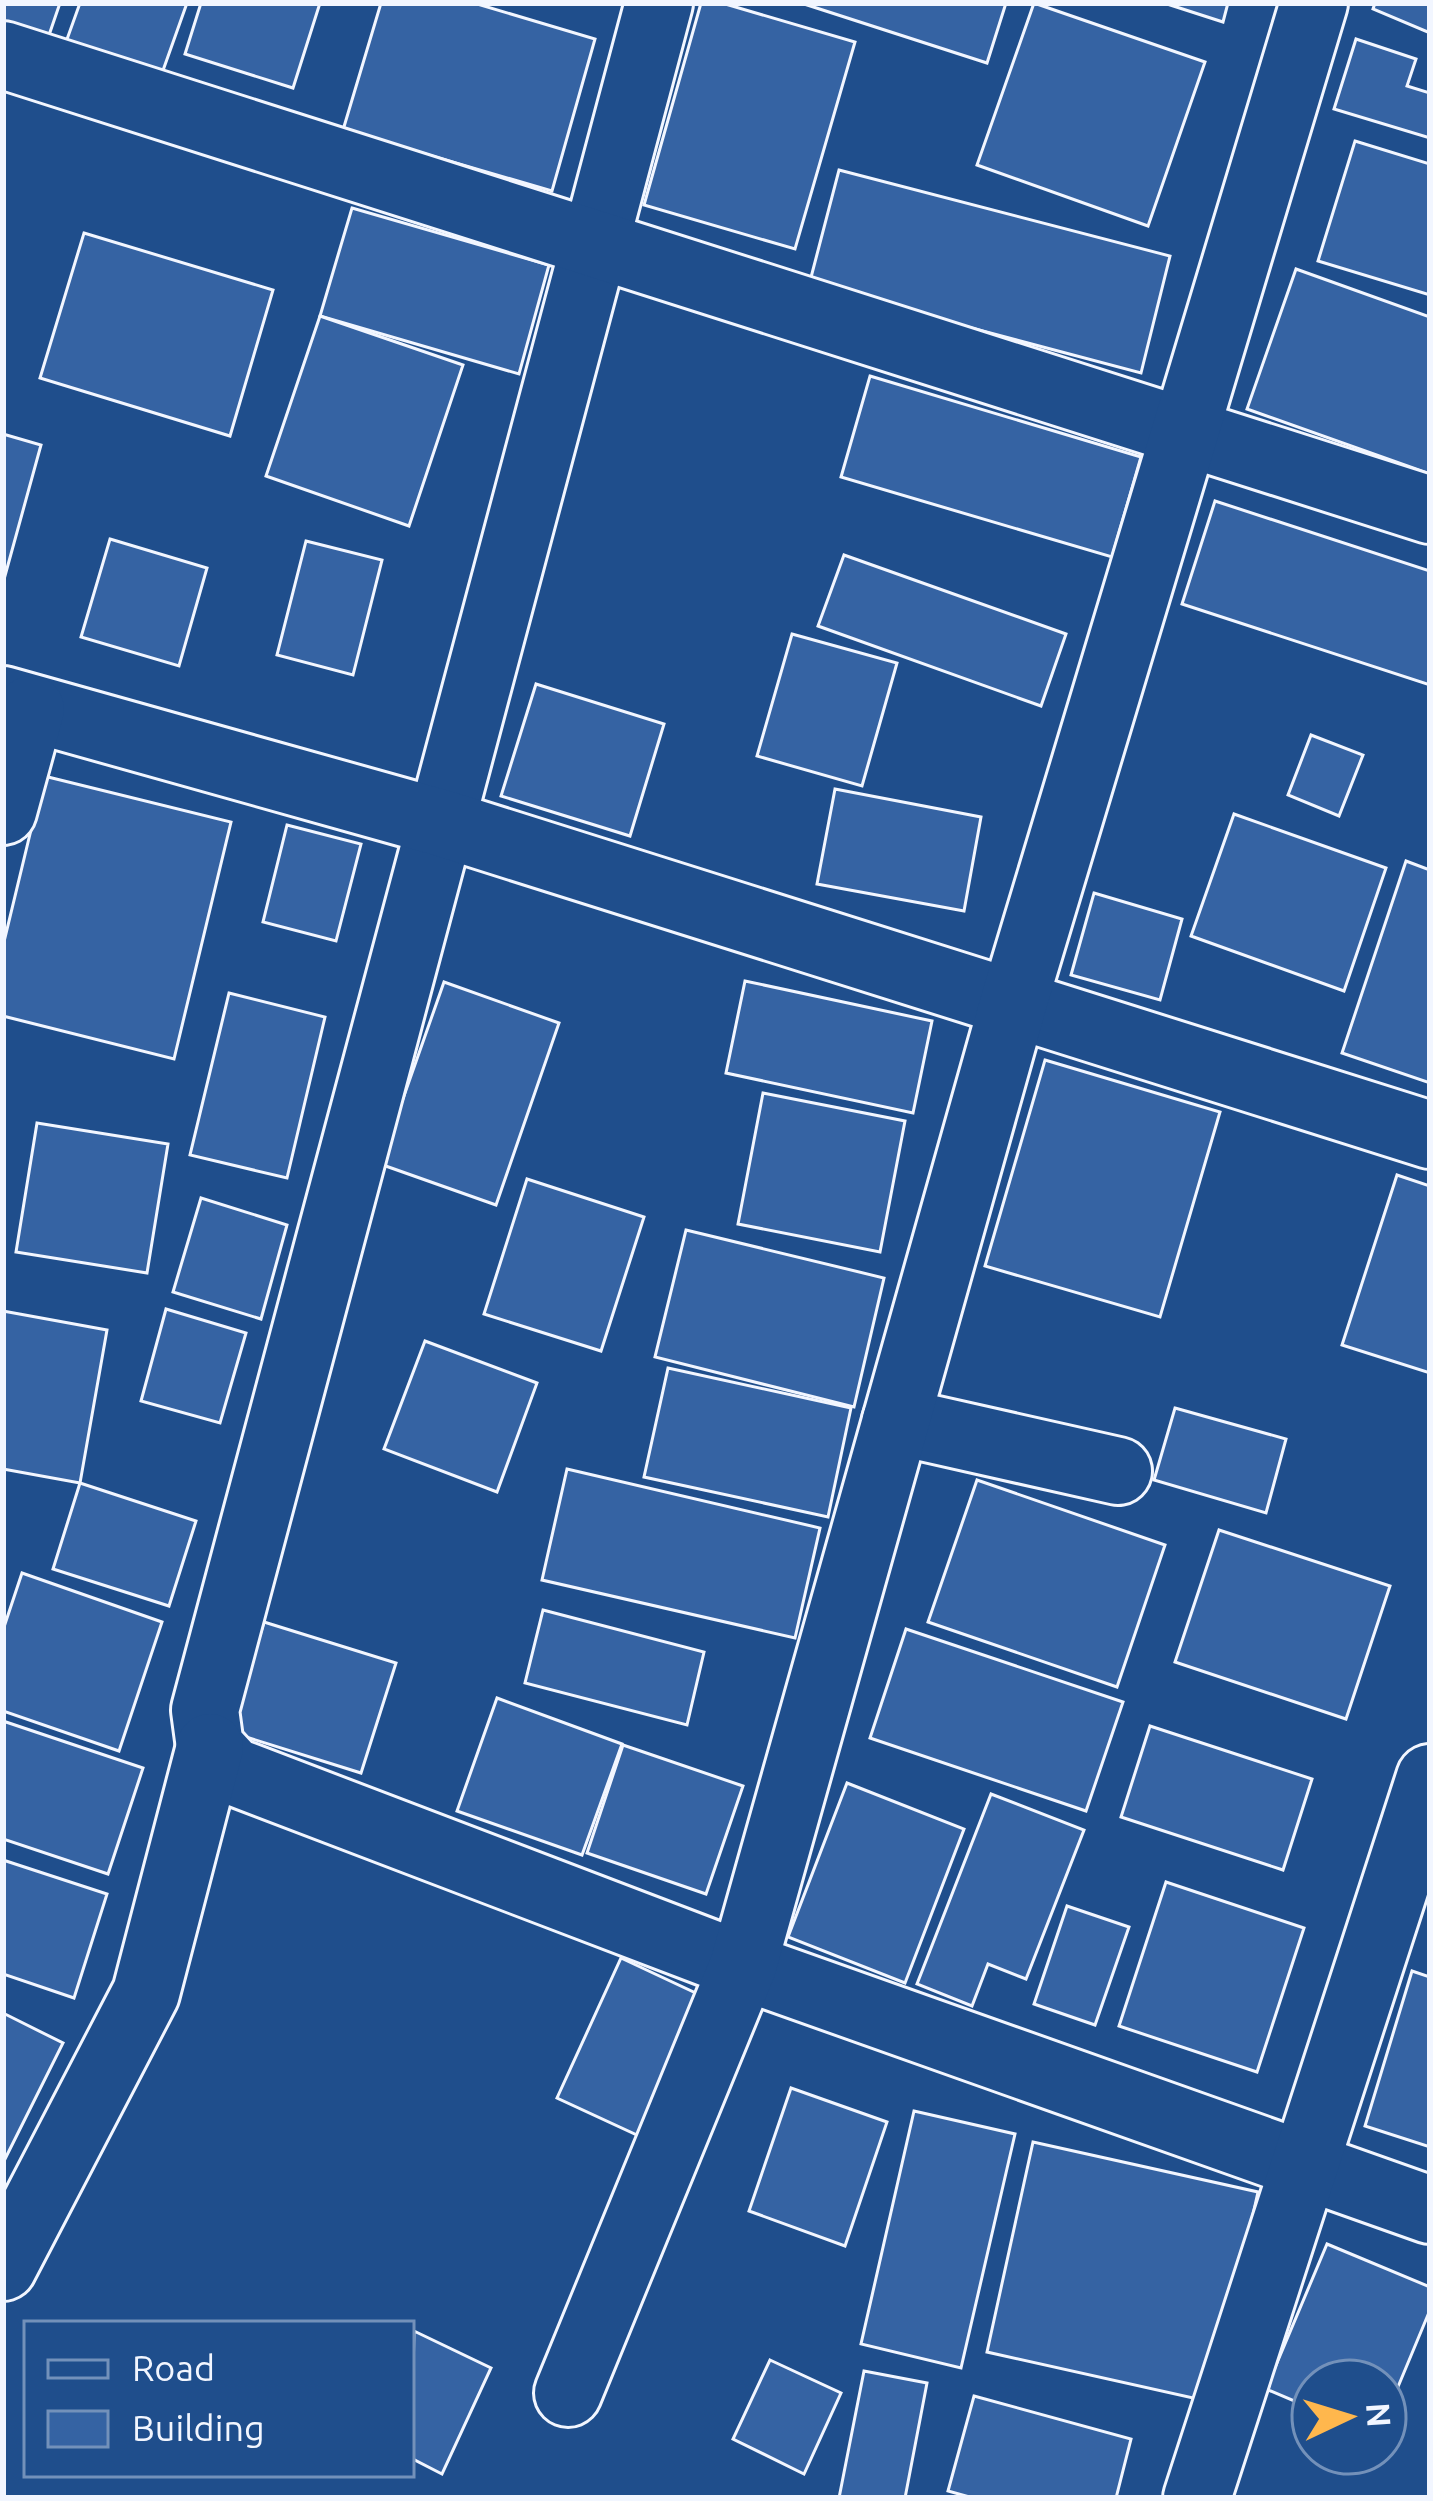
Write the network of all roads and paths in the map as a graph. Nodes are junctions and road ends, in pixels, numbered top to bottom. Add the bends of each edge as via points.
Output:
1 (659, 3) edge
2 (1314, 3) edge
3 (3, 56) edge
4 (595, 244) junction
5 (1185, 432) junction
6 (1430, 510) edge
7 (17, 704) edge
8 (3, 811) edge
9 (445, 824) junction
10 (1014, 1001) junction
11 (1430, 1135) edge
12 (896, 1421) junction
13 (1118, 1472) dead end
14 (210, 1747) junction
15 (1430, 1778) edge
16 (743, 1966) junction
17 (1303, 2164) junction
18 (1430, 2210) edge
19 (3, 2267) edge
20 (568, 2393) dead end
21 (1197, 2498) edge

1 - 4 street
2 - 5 street
3 - 4 street
4 - 5 street
4 - 9 street
5 - 6 street
5 - 10 street
7 - 8 street
7 - 9 street
9 - 10 street
9 - 14 street via 205,1710
10 - 11 street
10 - 12 street
12 - 13 street
12 - 16 street
14 - 16 street via 232,1771
14 - 19 street via 146,1993
15 - 17 street
16 - 17 street
16 - 20 street
17 - 18 street
17 - 21 street

